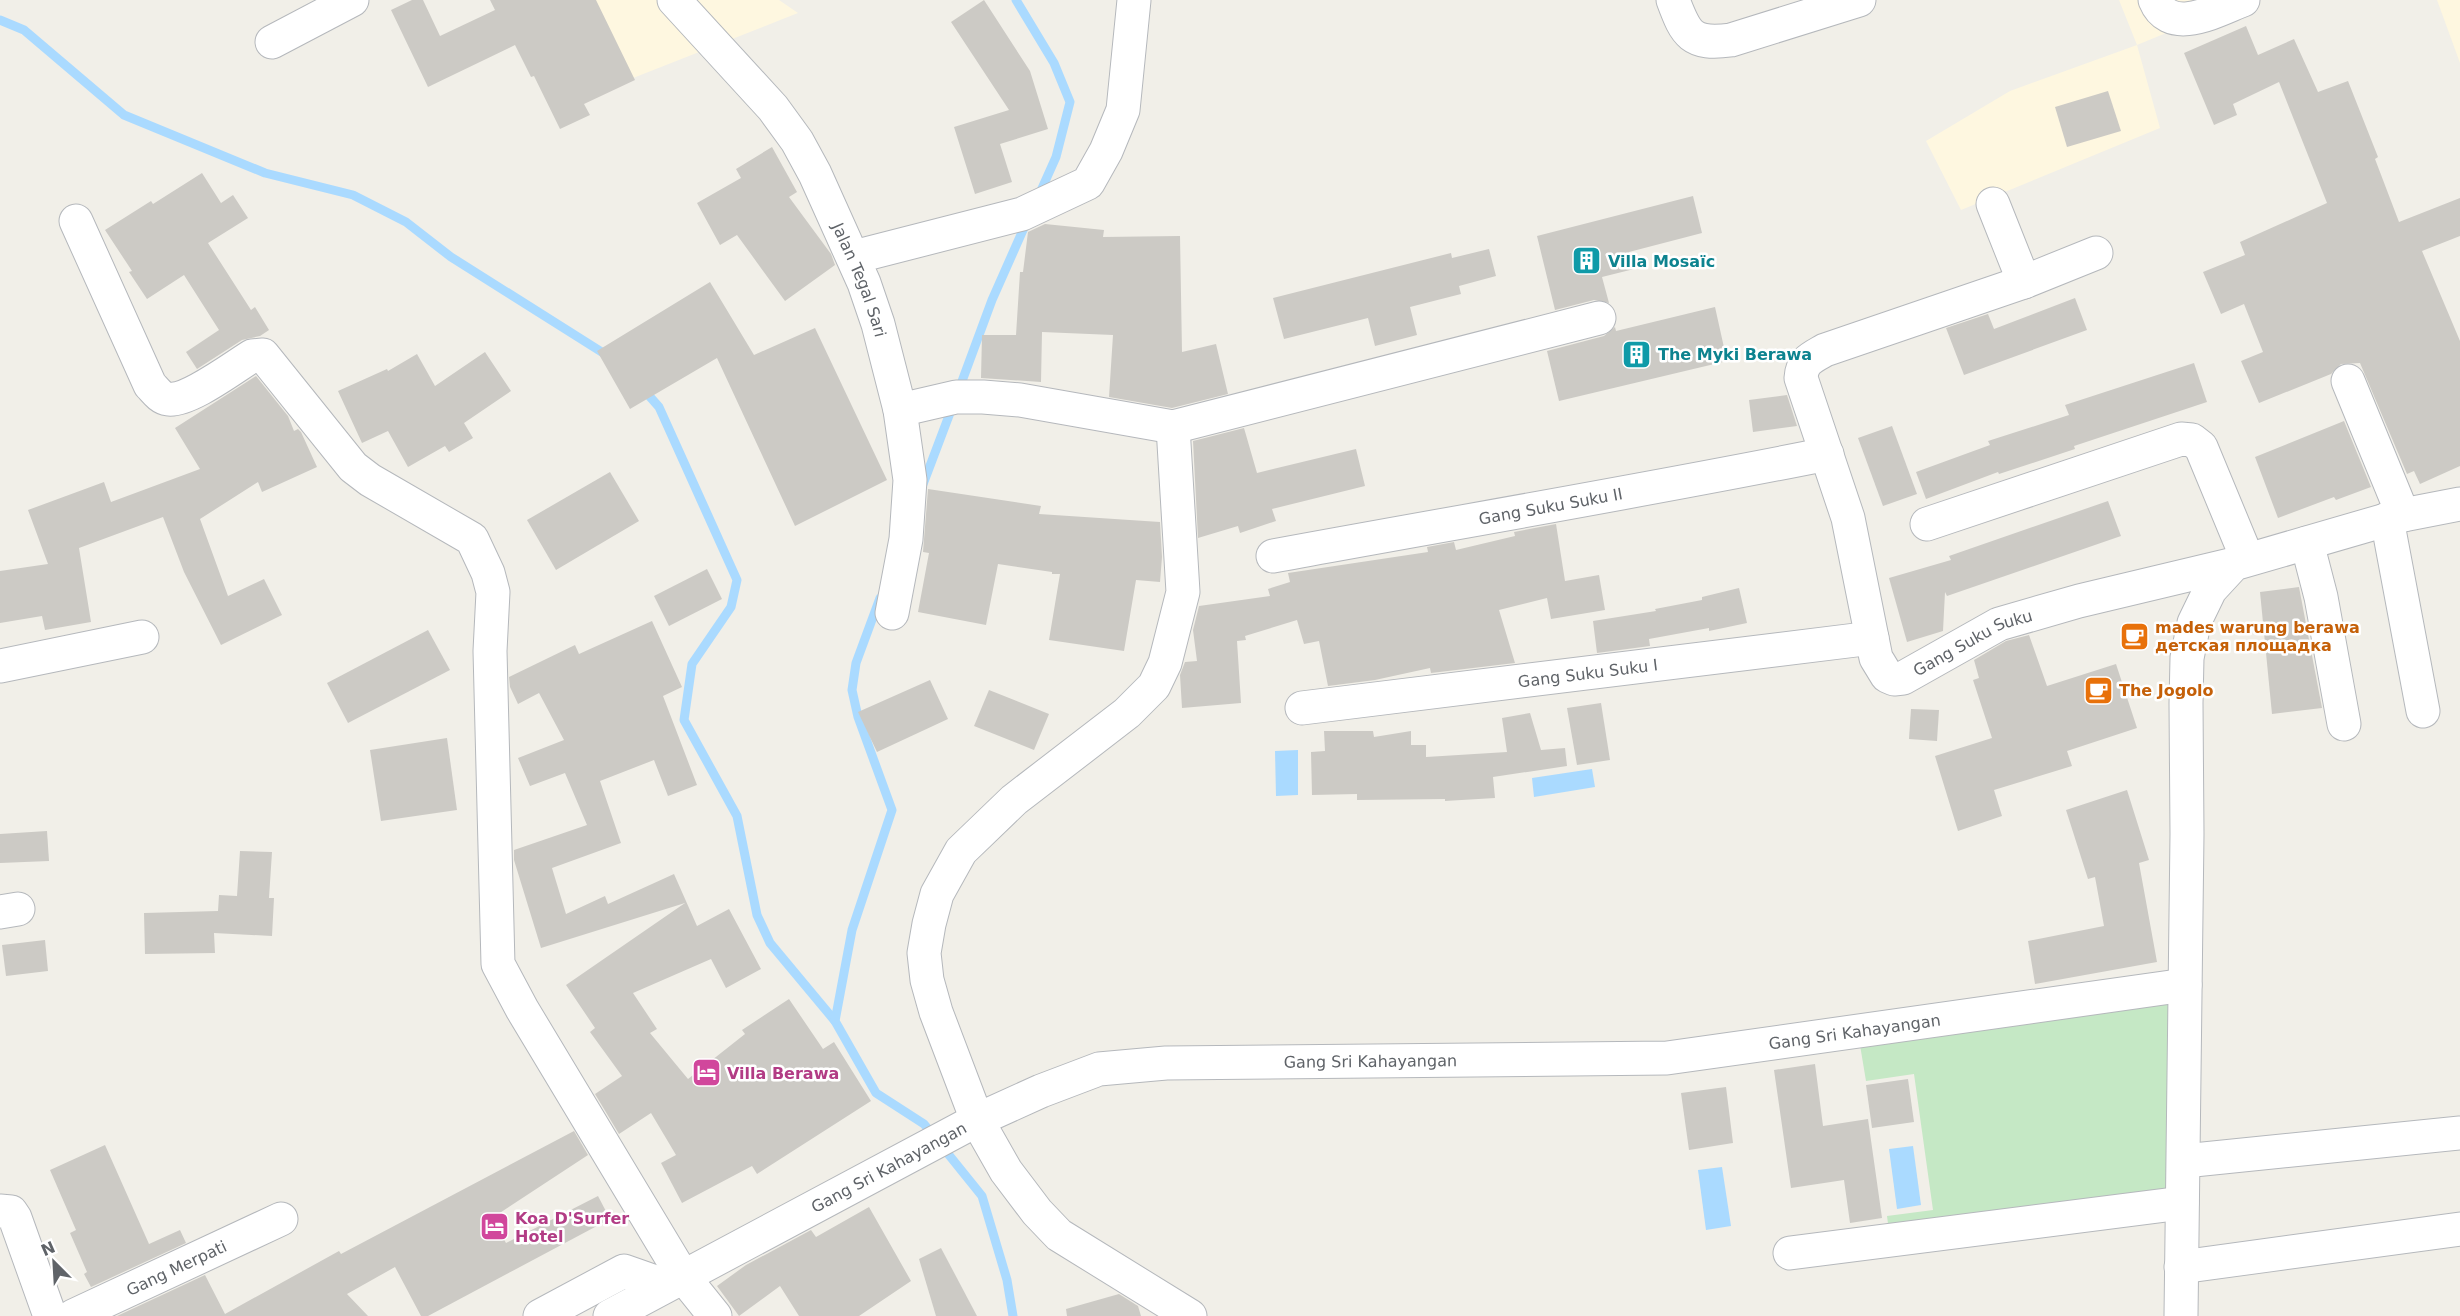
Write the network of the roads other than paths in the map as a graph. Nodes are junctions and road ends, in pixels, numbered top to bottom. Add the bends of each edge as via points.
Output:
1 (352, 0) edge
2 (674, 0) edge
3 (1134, 0) edge
4 (1673, 0) edge
5 (1859, 0) edge
6 (2155, 0) edge
7 (2243, 0) edge
8 (272, 42) dead end
9 (1993, 204) dead end
10 (76, 221) dead end
11 (2096, 253) dead end
12 (854, 257) junction
13 (2024, 282) junction
14 (1599, 318) dead end
15 (2348, 381) dead end
16 (900, 410) junction
17 (1173, 426) junction
18 (1827, 454) junction
19 (2460, 504) edge
20 (2395, 517) junction
21 (1927, 524) dead end
22 (2307, 543) junction
23 (1273, 556) dead end
24 (2240, 561) junction
25 (892, 613) dead end
26 (142, 637) dead end
27 (1872, 638) junction
28 (0, 666) edge
29 (1302, 708) dead end
30 (2423, 711) dead end
31 (2344, 724) dead end
32 (2186, 985) junction
33 (977, 1120) junction
34 (2460, 1133) edge
35 (2184, 1161) junction
36 (2182, 1203) junction
37 (0, 1211) edge
38 (281, 1219) dead end
39 (2460, 1229) edge
40 (1790, 1253) dead end
41 (2181, 1267) junction
42 (673, 1280) junction
43 (50, 1316) edge
44 (73, 1316) edge
45 (540, 1316) edge
46 (610, 1316) edge
47 (715, 1316) edge
48 (1190, 1316) edge
49 (2181, 1316) edge

1 - 8 street
2 - 12 street, Jalan Tegal Sari via 773,108 797,141
3 - 12 street via 1123,110 1088,183 1022,214
4 - 5 street via 1683,27 1696,38 1713,42 1731,40
6 - 7 street via 2162,13 2180,19
9 - 13 street
10 - 42 street via 150,385 163,398 186,396 252,356 263,355 353,467 472,539 493,592 490,651 498,964
11 - 13 street
12 - 16 street, Jalan Tegal Sari via 878,324
13 - 18 street, Gang Suku Suku via 1825,350 1805,362 1801,378
14 - 17 street
15 - 20 street
16 - 17 street via 956,397 983,397
16 - 25 street, Jalan Tegal Sari via 908,454 910,506
17 - 33 street via 1183,592 1165,663 1154,686 1127,713 1014,801 960,852 937,894 924,953 927,980
18 - 23 street, Gang Suku Suku II
18 - 27 street, Gang Suku Suku via 1848,518
19 - 20 street, Gang Suku Suku
20 - 22 street, Gang Suku Suku
20 - 30 street
21 - 24 street via 2181,439 2192,440 2201,447
22 - 24 street, Gang Suku Suku
22 - 31 street
24 - 27 street, Gang Suku Suku via 1999,624 1903,678 1887,676 1880,667
24 - 32 street via 2211,590 2194,623 2187,658
26 - 28 street
27 - 29 street, Gang Suku Suku I
32 - 33 street, Gang Sri Kahayangan via 1667,1058 1166,1063 1099,1069
32 - 35 street
33 - 42 street, Gang Sri Kahayangan
33 - 48 street via 1006,1171 1059,1235
34 - 35 street
35 - 36 street
36 - 40 street
36 - 41 street
37 - 43 street via 11,1212 15,1218
38 - 44 street, Gang Merpati
39 - 41 street
41 - 49 street
42 - 45 street via 624,1271
42 - 46 street, Gang Sri Kahayangan
42 - 47 street

